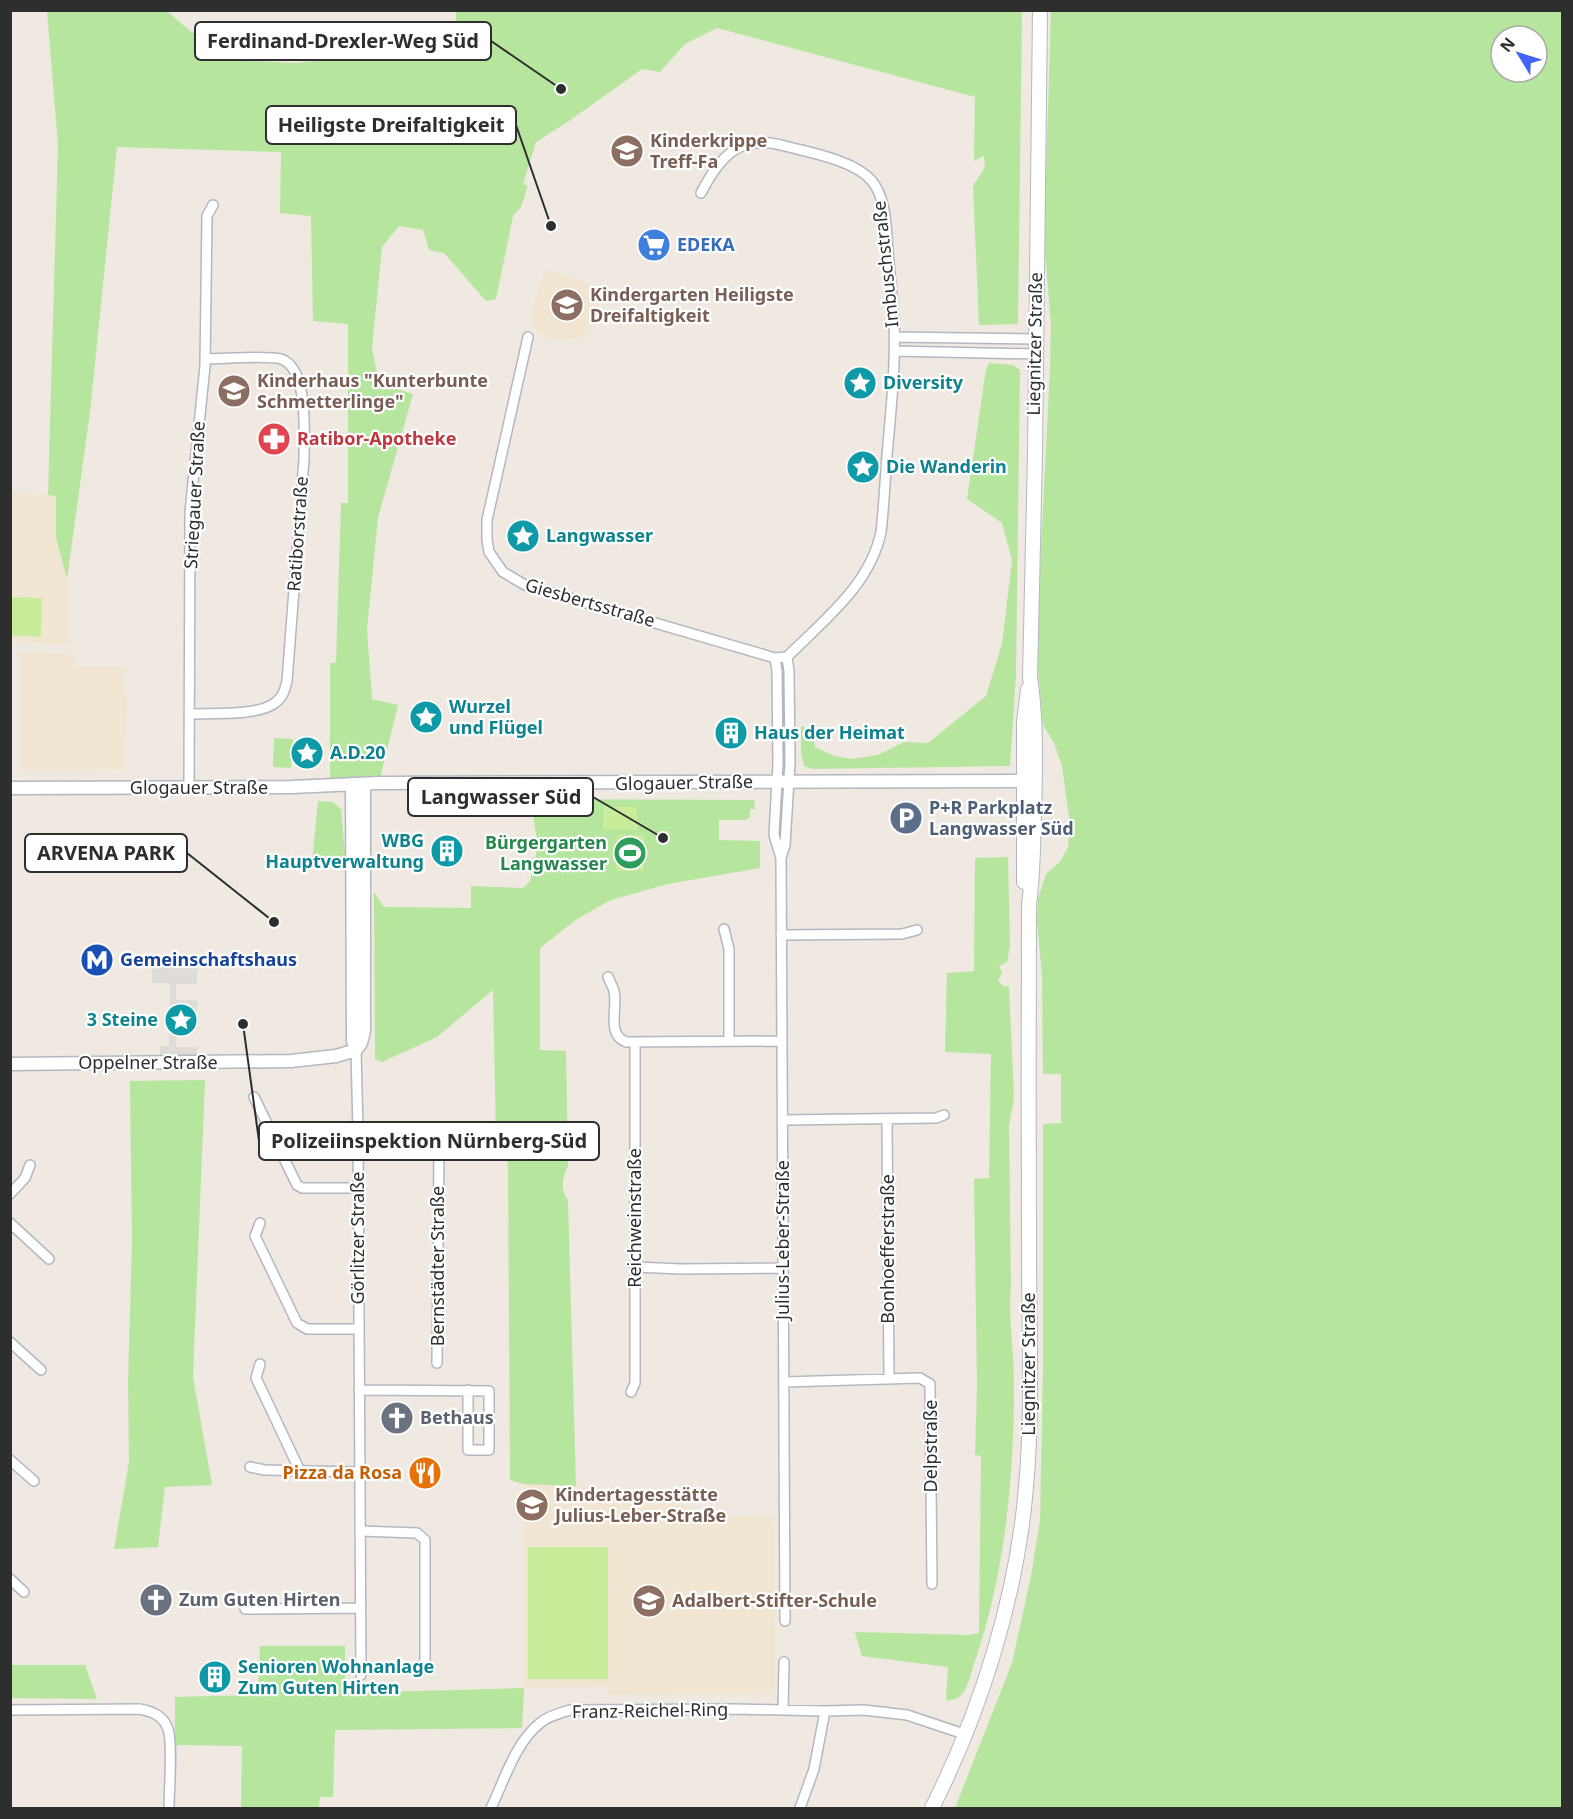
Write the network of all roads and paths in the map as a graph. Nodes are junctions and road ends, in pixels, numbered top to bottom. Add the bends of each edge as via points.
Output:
1 (1040, 10) edge
2 (701, 193) dead end
3 (213, 205) dead end
4 (894, 337) junction
5 (528, 338) dead end
6 (1036, 339) junction
7 (894, 351) junction
8 (1035, 354) junction
9 (205, 359) junction
10 (787, 657) junction
11 (775, 658) junction
12 (191, 714) junction
13 (782, 781) junction
14 (1029, 781) junction
15 (358, 784) junction
16 (10, 788) edge
17 (189, 788) junction
18 (724, 929) dead end
19 (917, 930) dead end
20 (781, 935) junction
21 (608, 977) dead end
22 (729, 1040) junction
23 (782, 1041) junction
24 (635, 1043) junction
25 (356, 1050) junction
26 (10, 1064) edge
27 (254, 1097) dead end
28 (944, 1115) dead end
29 (887, 1119) junction
30 (782, 1120) junction
31 (358, 1132) junction
32 (30, 1165) dead end
33 (358, 1188) junction
34 (10, 1194) edge
35 (10, 1223) edge
36 (260, 1223) dead end
37 (49, 1259) dead end
38 (635, 1267) junction
39 (783, 1268) junction
40 (359, 1329) junction
41 (10, 1342) edge
42 (437, 1363) dead end
43 (260, 1364) dead end
44 (41, 1370) dead end
45 (889, 1378) junction
46 (784, 1382) junction
47 (359, 1390) junction
48 (468, 1390) junction
49 (632, 1392) dead end
50 (10, 1460) edge
51 (250, 1467) dead end
52 (300, 1471) junction
53 (360, 1472) junction
54 (34, 1481) dead end
55 (360, 1531) junction
56 (10, 1580) edge
57 (932, 1584) dead end
58 (24, 1592) dead end
59 (360, 1608) junction
60 (246, 1609) dead end
61 (785, 1621) dead end
62 (784, 1662) dead end
63 (425, 1664) dead end
64 (361, 1675) dead end
65 (783, 1709) junction
66 (10, 1710) edge
67 (825, 1711) junction
68 (964, 1734) junction
69 (169, 1809) edge
70 (491, 1809) edge
71 (800, 1809) edge
72 (932, 1809) edge

1 - 6 main road, Liegnitzer Straße
2 - 4 street, Imbuschstraße via 712,171 735,148 762,141 846,164 866,175 878,191 884,215
3 - 9 street, Striegauer Straße via 207,216
4 - 6 street, Imbuschstraße
4 - 7 street, Imbuschstraße
5 - 11 street, Giesbertsstraße via 487,520 489,552 496,563 525,585
6 - 8 main road, Liegnitzer Straße
7 - 8 street, Imbuschstraße
7 - 10 street, Imbuschstraße via 879,545 857,586
8 - 14 main road, Liegnitzer Straße via 1030,677 1024,706
9 - 12 street, Striegauer Straße via 190,512
9 - 12 street, Ratiborstraße via 278,358 292,366 299,378 304,459 284,694 275,704 260,710
10 - 11 street
10 - 13 street
11 - 13 street
12 - 17 street, Striegauer Straße
13 - 14 street, Glogauer Straße
13 - 15 street, Glogauer Straße
13 - 20 street, Julius-Leber-Straße via 774,835 781,858
14 - 68 main road, Liegnitzer Straße via 1023,866 1029,905 1030,1417 1026,1486 1010,1595
15 - 17 street, Glogauer Straße
15 - 25 street, Görlitzer Straße via 364,1031
16 - 17 street, Glogauer Straße
18 - 22 street via 729,949
19 - 20 street via 902,934
20 - 23 street, Julius-Leber-Straße
21 - 24 street via 615,992 615,1032 618,1039
22 - 23 street
22 - 24 street
23 - 30 street, Julius-Leber-Straße
24 - 38 street, Reichweinstraße
25 - 26 street, Oppelner Straße via 336,1056 262,1063
25 - 31 street, Görlitzer Straße
27 - 33 street via 297,1185
28 - 29 street via 936,1119
29 - 30 street
29 - 45 street, Bonhoefferstraße
30 - 39 street, Julius-Leber-Straße
31 - 33 street, Görlitzer Straße
31 - 42 street, Bernstädter Straße via 428,1136 439,1150
32 - 34 street via 25,1178
33 - 40 street, Görlitzer Straße
35 - 37 street
36 - 40 street via 255,1236 297,1323 307,1329
38 - 39 street
38 - 49 street, Reichweinstraße
39 - 46 street, Julius-Leber-Straße
40 - 47 street, Görlitzer Straße
41 - 44 street
43 - 52 street via 255,1378
45 - 46 street, Delpstraße
45 - 57 street, Delpstraße via 920,1378 932,1390
46 - 61 street, Julius-Leber-Straße
47 - 48 street
47 - 53 street, Görlitzer Straße
48 - 48 street via 489,1390 489,1450 468,1450
50 - 54 street
51 - 52 street
52 - 53 street
53 - 55 street, Görlitzer Straße
55 - 59 street, Görlitzer Straße
55 - 63 street via 417,1533 425,1540
56 - 58 street
59 - 60 street
59 - 64 street, Görlitzer Straße
62 - 65 street
65 - 67 street, Franz-Reichel-Ring
65 - 70 street, Franz-Reichel-Ring via 560,1713 540,1723 522,1745
66 - 69 street via 151,1710 168,1729
67 - 68 street, Franz-Reichel-Ring via 886,1712 927,1720
67 - 71 street via 814,1769
68 - 72 main road, Liegnitzer Straße

